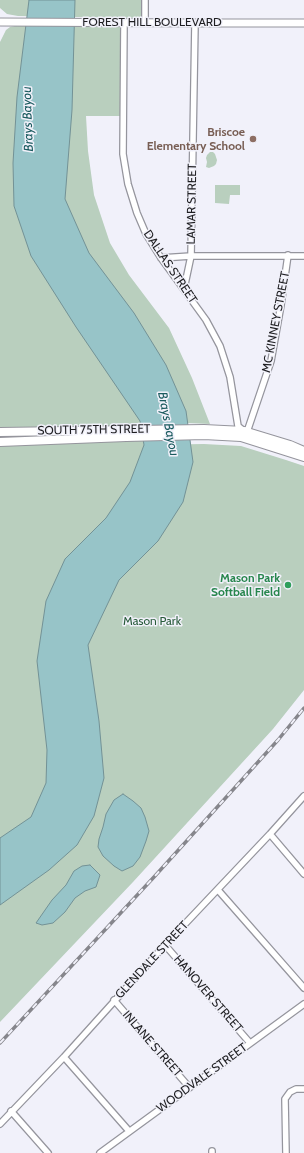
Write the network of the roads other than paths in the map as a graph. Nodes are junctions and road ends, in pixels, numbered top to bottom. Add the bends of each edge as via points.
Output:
1 (145, 0) edge
2 (0, 22) edge
3 (124, 22) junction
4 (145, 22) junction
5 (196, 23) junction
6 (304, 23) edge
7 (288, 255) junction
8 (191, 256) junction
9 (304, 256) edge
10 (161, 258) junction
11 (184, 289) junction
12 (0, 432) edge
13 (204, 432) junction
14 (244, 432) junction
15 (126, 433) junction
16 (0, 442) edge
17 (304, 451) edge
18 (304, 457) edge
19 (304, 796) edge
20 (270, 834) junction
21 (304, 874) edge
22 (218, 890) junction
23 (165, 945) junction
24 (304, 988) edge
25 (114, 1000) junction
26 (304, 1004) edge
27 (250, 1043) junction
28 (64, 1056) junction
29 (190, 1087) junction
30 (304, 1089) edge
31 (11, 1111) junction
32 (0, 1124) edge
33 (129, 1131) junction
34 (48, 1153) edge
35 (100, 1153) edge
36 (286, 1153) edge

1 - 4 street
2 - 3 street, FOREST HILL BOULEVARD
3 - 4 street, FOREST HILL BOULEVARD
3 - 10 street, DALLAS STREET via 123,154 136,213
4 - 5 street, FOREST HILL BOULEVARD
5 - 6 street, FOREST HILL BOULEVARD
5 - 8 street, LAMAR STREET
7 - 8 street
7 - 9 street
7 - 14 street, MC KINNEY STREET via 270,361 248,429
8 - 10 street
8 - 11 street, LAMAR STREET
10 - 11 street, DALLAS STREET
11 - 14 street, DALLAS STREET via 206,320 220,346 230,377 238,426
12 - 15 main road, SOUTH 75TH STREET
13 - 14 main road, SOUTH 75TH STREET
13 - 15 main road, SOUTH 75TH STREET
13 - 18 main road, SOUTH 75TH STREET via 241,437
14 - 17 main road, SOUTH 75TH STREET
15 - 16 main road, SOUTH 75TH STREET
19 - 20 street, GLENDALE STREET
20 - 21 street
20 - 22 street, GLENDALE STREET
22 - 23 street, GLENDALE STREET
22 - 24 street
23 - 25 street, GLENDALE STREET
23 - 27 street, HANOVER STREET
25 - 28 street, GLENDALE STREET
25 - 29 street, INLANE STREET
26 - 27 street, WOODVALE STREET
27 - 29 street, WOODVALE STREET
28 - 31 street, GLENDALE STREET
28 - 33 street
29 - 33 street, WOODVALE STREET
30 - 36 street via 290,1092 286,1099
31 - 32 street, GLENDALE STREET
31 - 34 street
33 - 35 street, WOODVALE STREET

